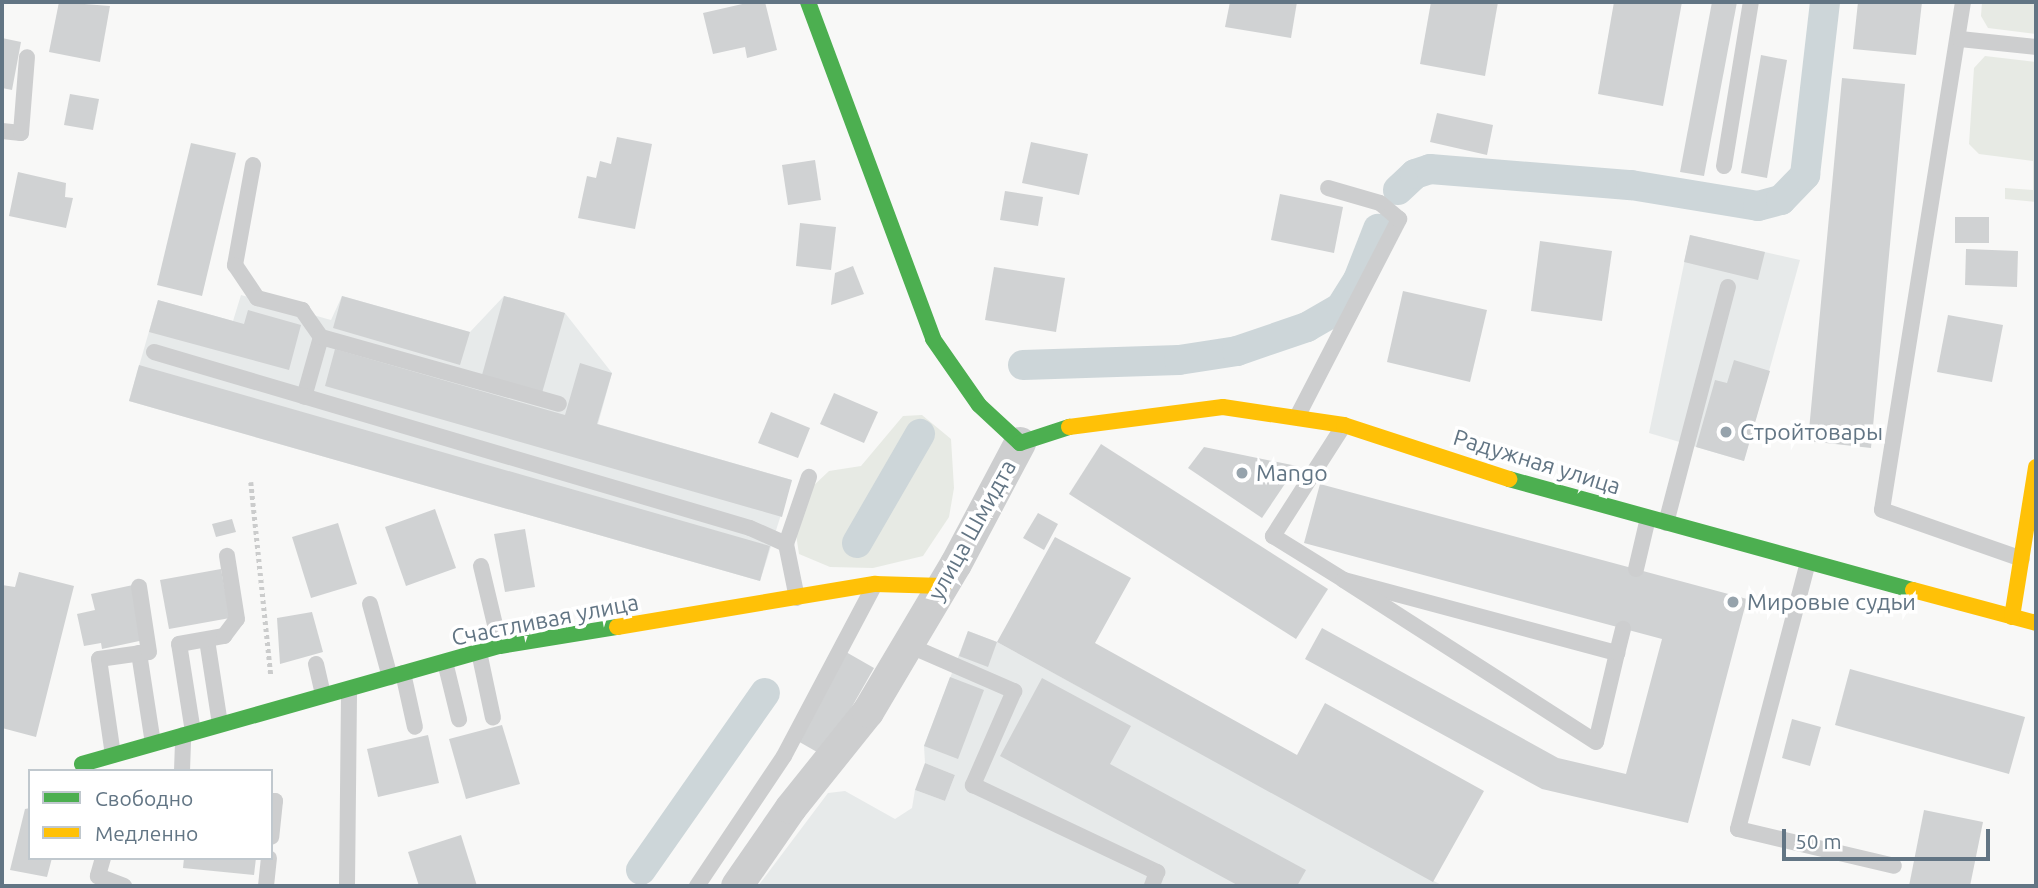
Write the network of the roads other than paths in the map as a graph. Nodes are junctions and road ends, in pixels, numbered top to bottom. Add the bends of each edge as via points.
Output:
1 (808, 2) edge
2 (1751, 2) edge
3 (1963, 2) edge
4 (1960, 39) junction
5 (2036, 47) edge
6 (27, 57) dead end
7 (2, 131) edge
8 (253, 165) dead end
9 (1724, 166) dead end
10 (1328, 188) dead end
11 (1728, 288) dead end
12 (321, 337) junction
13 (155, 352) dead end
14 (304, 397) junction
15 (559, 404) dead end
16 (1297, 417) junction
17 (1344, 425) junction
18 (1020, 443) junction
19 (2036, 467) edge
20 (809, 477) dead end
21 (1648, 518) junction
22 (1666, 523) junction
23 (786, 544) junction
24 (227, 556) dead end
25 (2022, 558) junction
26 (1808, 562) junction
27 (481, 566) dead end
28 (1636, 569) dead end
29 (1344, 580) junction
30 (875, 584) junction
31 (943, 586) junction
32 (139, 587) dead end
33 (797, 600) junction
34 (370, 604) dead end
35 (2012, 617) junction
36 (2036, 624) edge
37 (1623, 629) dead end
38 (207, 640) junction
39 (908, 645) junction
40 (499, 646) junction
41 (479, 652) junction
42 (139, 653) junction
43 (1617, 653) junction
44 (445, 662) junction
45 (316, 664) dead end
46 (396, 675) junction
47 (349, 687) junction
48 (323, 695) junction
49 (493, 718) dead end
50 (460, 719) dead end
51 (220, 724) junction
52 (415, 727) dead end
53 (188, 733) junction
54 (153, 743) junction
55 (115, 763) edge
56 (82, 764) dead end
57 (182, 769) edge
58 (273, 801) edge
59 (273, 819) edge
60 (102, 860) edge
61 (269, 860) edge
62 (1894, 866) dead end
63 (124, 886) edge
64 (266, 886) edge
65 (347, 886) edge
66 (697, 886) edge
67 (737, 886) edge
68 (1153, 886) edge

1 - 18 street, улица Шмидта via 933,339 979,405
2 - 9 lane
3 - 4 lane
4 - 5 lane
4 - 25 lane via 1882,510
6 - 7 lane via 21,133
8 - 12 lane via 235,265 257,298 302,310
10 - 16 lane via 1380,203 1399,219
11 - 22 lane
12 - 14 lane
12 - 15 lane
13 - 14 lane
14 - 23 lane via 750,528
16 - 17 street, Радужная улица
16 - 18 street, Радужная улица via 1223,407 1189,410 1061,428
17 - 21 street, Радужная улица via 1523,484
17 - 29 lane via 1273,536
18 - 31 street, улица Шмидта
19 - 25 street
20 - 23 lane
21 - 22 street, Радужная улица
21 - 28 lane
22 - 26 street, Радужная улица
23 - 33 lane
24 - 38 lane via 237,619 224,636
25 - 35 street
26 - 35 street, Радужная улица
26 - 62 lane via 1738,829
27 - 40 lane
29 - 43 lane
29 - 43 lane via 1596,741
30 - 31 street, Счастливая улица
30 - 33 street, Счастливая улица
30 - 66 lane via 784,756
31 - 39 street, улица Шмидта
32 - 42 lane via 149,652
33 - 40 street, Счастливая улица
34 - 46 lane
35 - 36 street, Радужная улица
37 - 43 lane
38 - 51 lane
38 - 53 lane via 179,644
39 - 67 street, улица Шмидта via 868,712 790,808
39 - 68 lane via 1014,691 973,785 1157,872
40 - 41 street, Счастливая улица
41 - 44 street, Счастливая улица
41 - 49 lane
42 - 54 lane
42 - 55 lane via 97,651
44 - 46 street, Счастливая улица
44 - 50 lane
45 - 48 lane
46 - 47 street, Счастливая улица
46 - 52 lane
47 - 48 street, Счастливая улица
47 - 65 lane
48 - 51 street, Счастливая улица
51 - 53 street, Счастливая улица
53 - 54 street, Счастливая улица
53 - 57 lane
54 - 55 street, Счастливая улица
55 - 56 street, Счастливая улица
58 - 59 lane
60 - 63 lane via 98,876
61 - 64 lane

